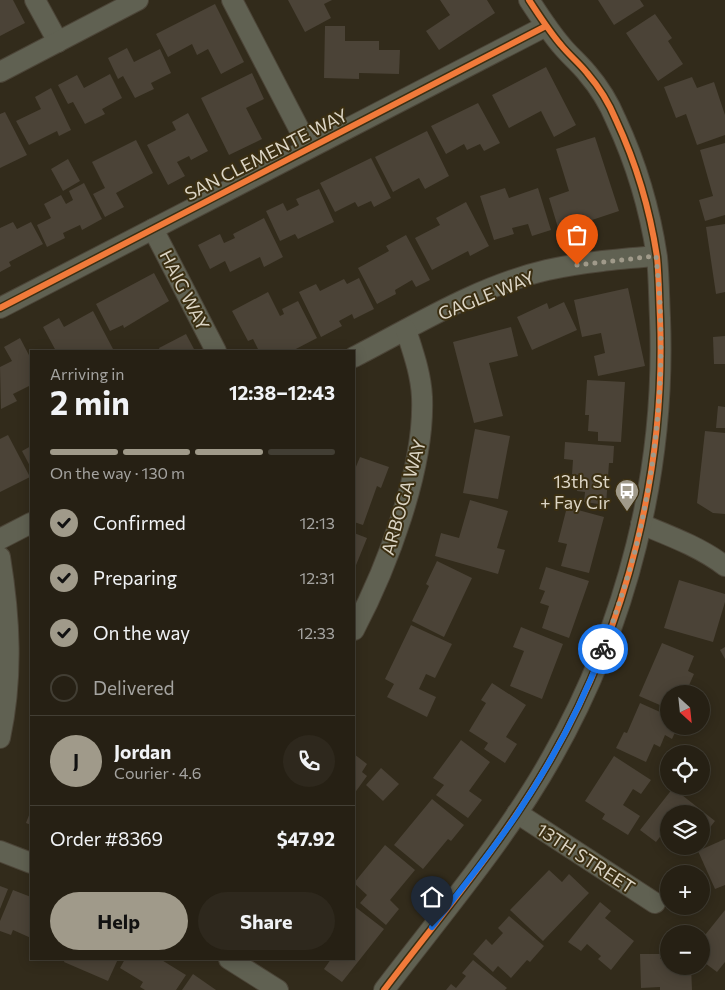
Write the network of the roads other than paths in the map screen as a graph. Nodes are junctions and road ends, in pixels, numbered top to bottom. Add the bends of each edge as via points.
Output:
1 (35, 0) edge
2 (138, 0) edge
3 (232, 0) edge
4 (529, 0) edge
5 (546, 26) junction
6 (58, 42) junction
7 (0, 72) edge
8 (309, 148) junction
9 (153, 229) junction
10 (656, 256) junction
11 (0, 308) edge
12 (406, 330) junction
13 (215, 350) edge
14 (355, 356) edge
15 (30, 524) edge
16 (641, 524) junction
17 (0, 539) edge
18 (0, 557) edge
19 (725, 566) edge
20 (355, 628) edge
21 (0, 738) edge
22 (517, 813) junction
23 (0, 851) edge
24 (30, 864) edge
25 (655, 903) dead end
26 (231, 960) edge
27 (278, 990) edge
28 (384, 990) edge

1 - 6 street
2 - 6 street
3 - 8 street
4 - 5 street, 13TH STREET
5 - 8 street, SAN CLEMENTE WAY
5 - 10 street, 13TH STREET via 598,87 616,118 648,212
6 - 7 street
8 - 9 street, SAN CLEMENTE WAY
9 - 11 street, SAN CLEMENTE WAY
9 - 13 street, HAIG WAY
10 - 12 street, GAGLE WAY via 592,262 502,284
10 - 16 street, 13TH STREET via 661,347 658,407
12 - 14 street, GAGLE WAY
12 - 20 street, ARBOGA WAY via 417,364 422,395 417,458 402,514
15 - 17 street
16 - 19 street via 688,544
16 - 22 street, 13TH STREET via 622,595 579,705 552,758
18 - 21 street via 7,599 9,649
22 - 25 street, 13TH STREET
22 - 28 street, 13TH STREET
23 - 24 street
26 - 27 street

